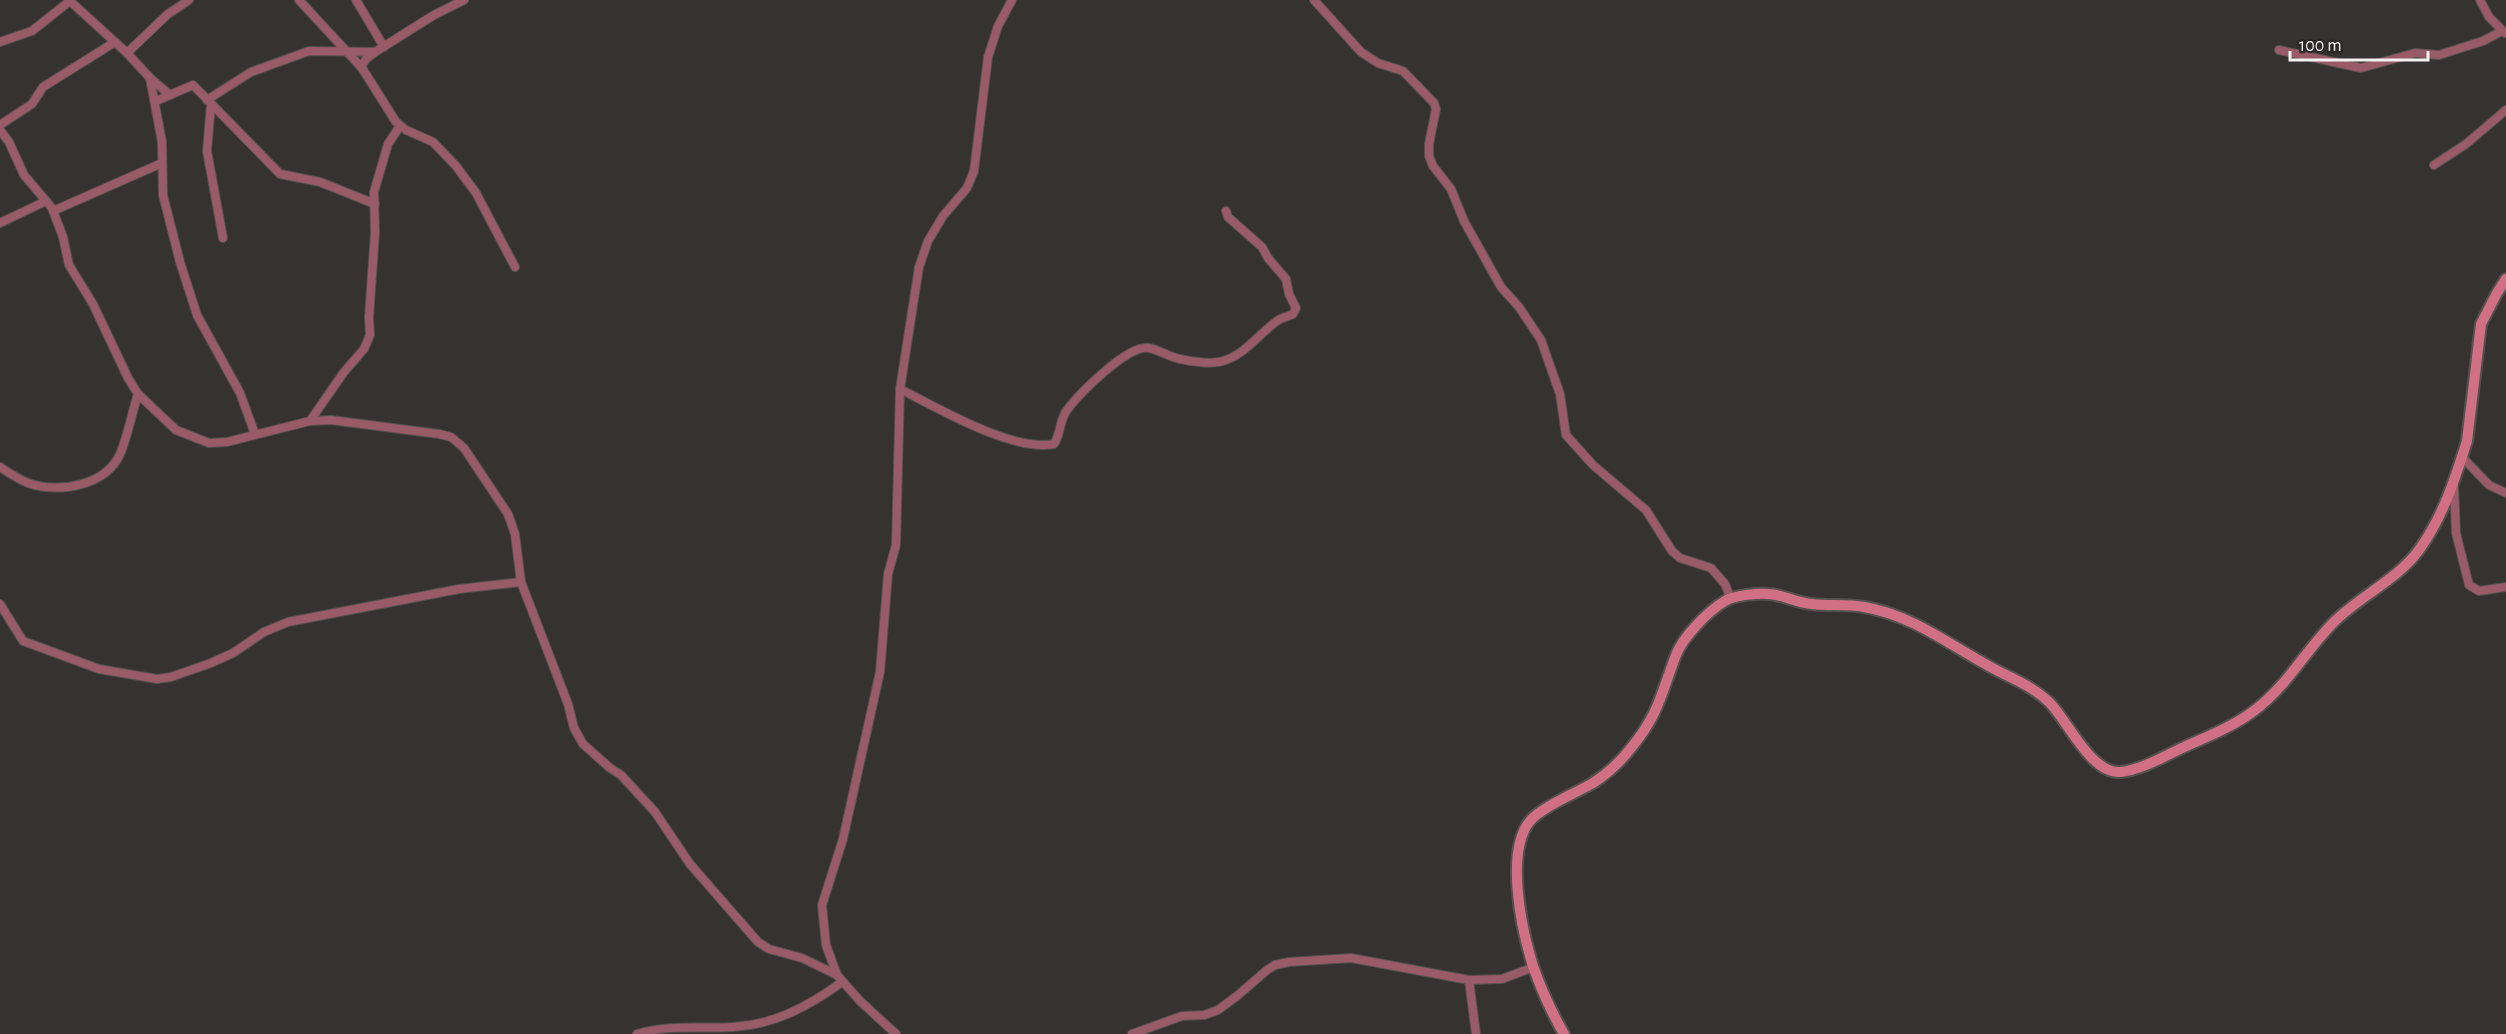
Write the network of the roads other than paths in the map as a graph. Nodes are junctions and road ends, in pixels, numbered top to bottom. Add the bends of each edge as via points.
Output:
1 (70, 0) edge
2 (189, 0) edge
3 (299, 0) edge
4 (356, 0) edge
5 (464, 0) edge
6 (1011, 0) edge
7 (1314, 0) edge
8 (2480, 0) edge
9 (2504, 32) edge
10 (0, 42) edge
11 (115, 42) junction
12 (384, 46) junction
13 (2279, 50) dead end
14 (346, 51) junction
15 (375, 52) junction
16 (127, 53) junction
17 (361, 68) junction
18 (148, 76) junction
19 (171, 95) junction
20 (156, 101) junction
21 (209, 102) junction
22 (2506, 110) edge
23 (0, 125) edge
24 (400, 126) junction
25 (0, 130) edge
26 (162, 163) junction
27 (2434, 165) dead end
28 (46, 201) junction
29 (375, 204) junction
30 (53, 211) junction
31 (1226, 211) dead end
32 (0, 223) edge
33 (223, 238) dead end
34 (515, 267) dead end
35 (2506, 279) edge
36 (900, 389) junction
37 (138, 394) junction
38 (310, 421) junction
39 (255, 434) junction
40 (2462, 457) junction
41 (0, 467) edge
42 (2454, 483) junction
43 (2506, 493) edge
44 (521, 582) junction
45 (2506, 587) edge
46 (1727, 599) junction
47 (0, 604) edge
48 (1534, 967) junction
49 (839, 979) junction
50 (1469, 980) junction
51 (637, 1034) edge
52 (896, 1034) edge
53 (1132, 1034) edge
54 (1476, 1034) edge
55 (1564, 1034) edge

1 - 10 street via 32,31
1 - 11 street
2 - 16 street via 168,14
3 - 14 street
4 - 12 street
5 - 12 street
6 - 36 street via 988,57 974,171 968,188 943,216 928,241 919,267
7 - 46 street via 1361,51 1378,63 1403,71 1434,102 1429,156 1451,189 1501,287 1541,340 1560,394 1566,435 1593,465 1646,510 1672,551 1680,558 1711,568 1725,584
8 - 9 street
9 - 13 street via 2448,53 2415,53 2361,68
11 - 16 street
11 - 23 street via 43,87 32,104
12 - 15 street
14 - 15 street
14 - 17 street
14 - 21 street via 309,51 274,62 251,72
15 - 17 street
16 - 18 street
17 - 24 street
18 - 19 street
18 - 20 street
19 - 20 street
19 - 21 street via 190,85
20 - 26 street
21 - 29 street via 280,174 320,182
21 - 33 street via 207,152
22 - 27 street
24 - 29 street via 388,144 378,175
24 - 34 street via 434,142 456,166 476,193
25 - 28 street via 24,176
26 - 30 street
26 - 39 street via 163,195 194,306 240,393
28 - 30 street
28 - 32 street
29 - 38 street via 370,335 364,349
30 - 37 street via 74,275
31 - 36 street via 1262,246 1286,279 1296,308 1227,360 1179,359 1149,348 1134,351 1112,364 1067,409 1059,437 1050,445 997,435
35 - 40 street via 2481,324
36 - 49 street via 896,545 888,574 880,672 843,839 822,905 826,945
37 - 39 street via 176,430 194,438 228,442
37 - 41 street via 120,454 98,478 71,486 37,485
38 - 39 street
38 - 44 street via 331,420 451,438 472,458 508,514 515,534
40 - 42 street
40 - 43 street via 2489,484
42 - 45 street via 2456,533 2469,585 2479,591
42 - 46 street via 2435,525 2417,552 2334,622 2281,686 2254,711 2147,765 2116,773 2093,761 2061,715 2039,693 1915,624 1865,607 1797,603 1766,594
44 - 47 street via 459,589 288,622 211,663 157,679 99,669 23,641
44 - 49 street via 574,728 584,744 621,775 655,812 690,864 758,942 802,958
46 - 48 street via 1682,643 1655,715 1628,752 1597,781 1531,819 1523,831 1518,845 1518,886
48 - 50 street via 1502,979
48 - 55 street
49 - 51 street via 798,1010 762,1023 670,1027
49 - 52 street
50 - 53 street via 1351,958 1275,964 1218,1010 1182,1016
50 - 54 street

